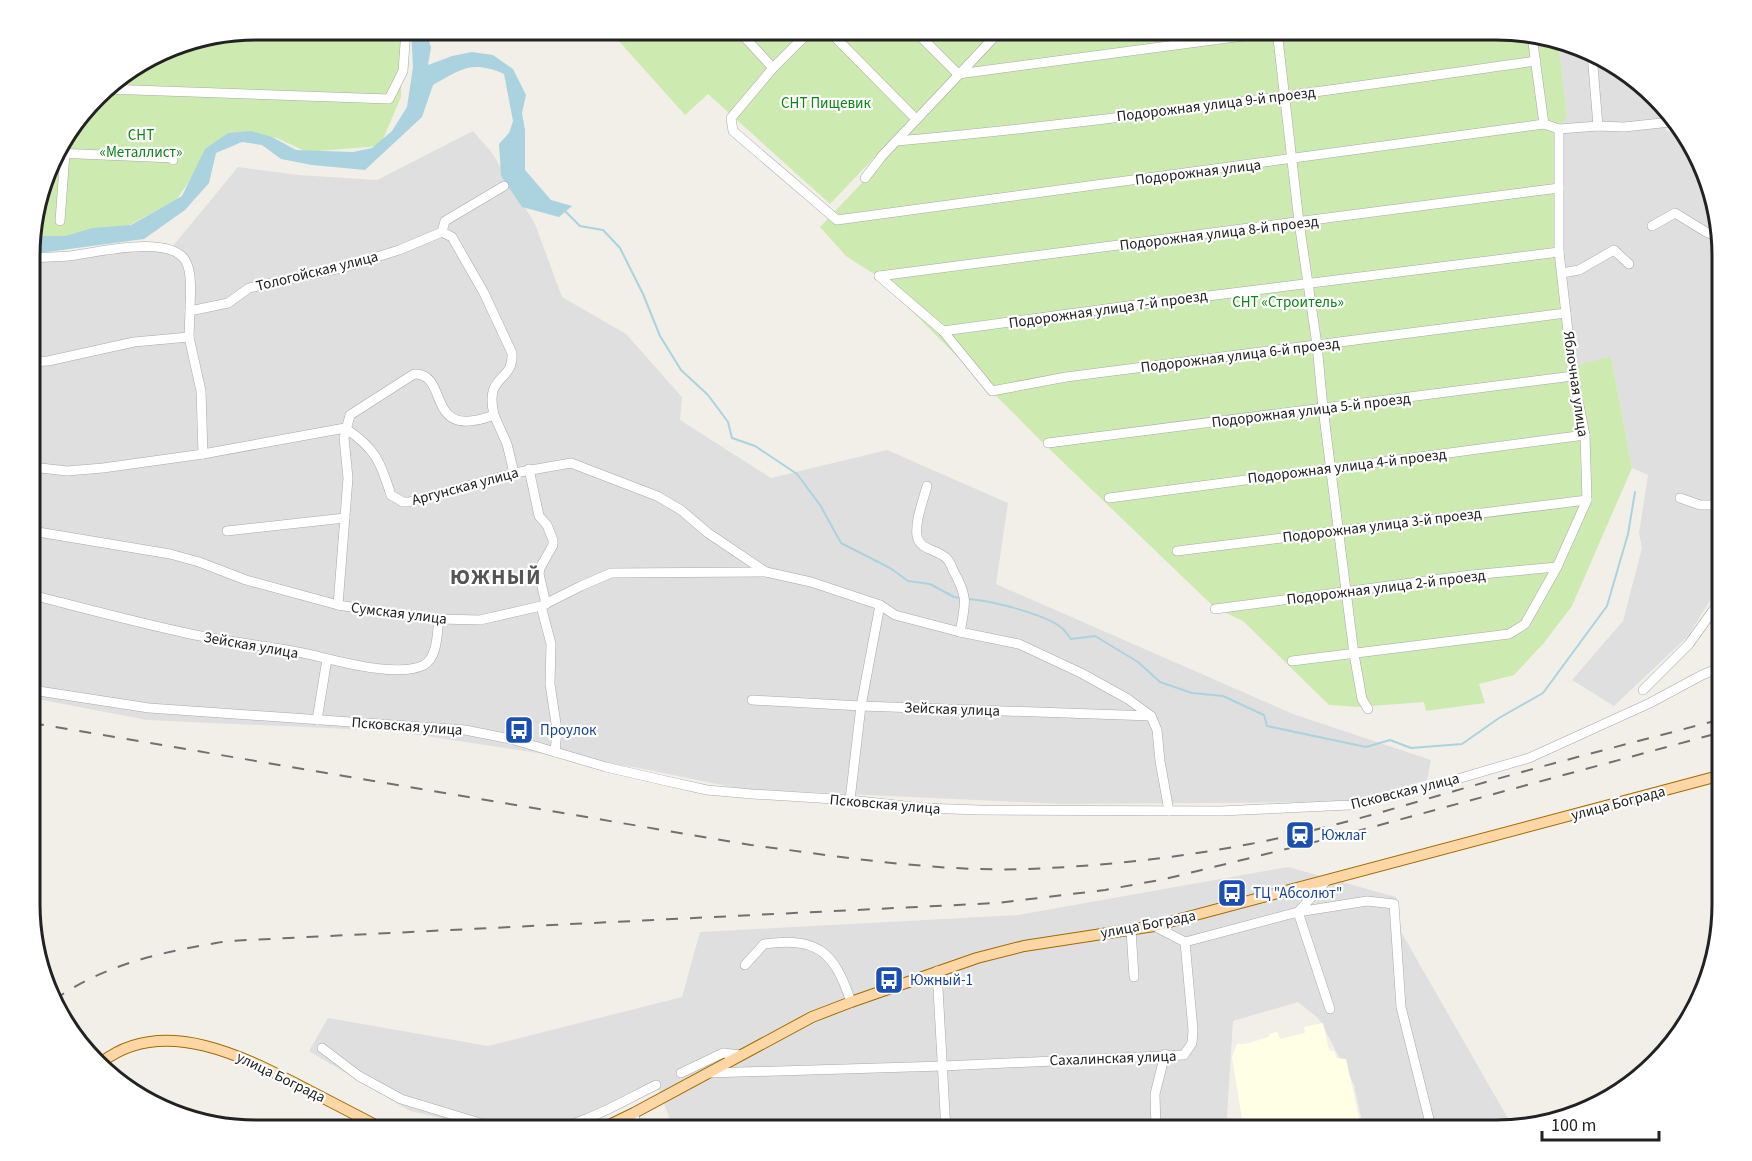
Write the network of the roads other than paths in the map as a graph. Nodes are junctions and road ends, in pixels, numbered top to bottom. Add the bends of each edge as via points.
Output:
1 (405, 40) edge
2 (747, 40) edge
3 (801, 40) edge
4 (838, 40) edge
5 (924, 40) edge
6 (991, 40) edge
7 (1210, 40) edge
8 (1278, 40) edge
9 (1533, 44) edge
10 (1536, 62) junction
11 (1593, 64) edge
12 (773, 68) junction
13 (958, 74) junction
14 (119, 90) edge
15 (1285, 96) junction
16 (916, 119) junction
17 (1663, 120) edge
18 (1544, 124) junction
19 (1598, 126) junction
20 (1559, 129) junction
21 (897, 141) junction
22 (67, 153) edge
23 (173, 160) dead end
24 (1292, 160) junction
25 (61, 166) edge
26 (866, 178) dead end
27 (504, 186) dead end
28 (1559, 188) junction
29 (60, 221) dead end
30 (1299, 222) junction
31 (1652, 226) dead end
32 (442, 232) junction
33 (1710, 234) edge
34 (1560, 252) junction
35 (40, 258) edge
36 (1629, 264) dead end
37 (1562, 273) junction
38 (1308, 284) junction
39 (190, 311) junction
40 (1566, 314) junction
41 (943, 332) junction
42 (189, 337) junction
43 (1317, 345) junction
44 (40, 362) edge
45 (1573, 376) junction
46 (1323, 408) junction
47 (494, 415) junction
48 (345, 428) junction
49 (1585, 435) junction
50 (1048, 443) dead end
51 (202, 454) junction
52 (40, 468) edge
53 (1331, 468) junction
54 (529, 469) junction
55 (514, 473) junction
56 (927, 486) dead end
57 (1109, 498) dead end
58 (1680, 498) dead end
59 (1587, 500) junction
60 (1712, 505) edge
61 (345, 518) junction
62 (1339, 530) junction
63 (227, 531) dead end
64 (40, 532) edge
65 (1177, 551) dead end
66 (1557, 567) junction
67 (766, 572) junction
68 (1347, 592) junction
69 (40, 597) edge
70 (338, 605) junction
71 (544, 605) junction
72 (880, 605) junction
73 (1215, 609) dead end
74 (1712, 612) edge
75 (440, 619) junction
76 (960, 632) junction
77 (1354, 654) junction
78 (327, 659) junction
79 (1292, 661) dead end
80 (1712, 672) edge
81 (1643, 690) dead end
82 (40, 691) edge
83 (752, 700) dead end
84 (861, 706) junction
85 (1368, 709) dead end
86 (1151, 716) junction
87 (317, 720) junction
88 (555, 752) junction
89 (1712, 778) edge
90 (850, 800) junction
91 (1169, 811) junction
92 (1326, 881) junction
93 (1298, 912) junction
94 (1154, 926) junction
95 (1131, 930) junction
96 (1185, 942) junction
97 (745, 965) dead end
98 (937, 971) junction
99 (1134, 976) dead end
100 (851, 1002) junction
101 (1330, 1009) dead end
102 (322, 1048) dead end
103 (1165, 1054) junction
104 (740, 1056) junction
105 (106, 1059) edge
106 (943, 1066) junction
107 (681, 1073) dead end
108 (707, 1073) junction
109 (656, 1085) dead end
110 (634, 1113) junction
111 (366, 1120) edge
112 (470, 1120) edge
113 (584, 1120) edge
114 (621, 1120) edge
115 (635, 1120) edge
116 (945, 1120) edge
117 (1156, 1120) edge
118 (1429, 1120) edge

1 - 14 street via 403,70 389,99
2 - 12 street
3 - 12 street
4 - 16 street
5 - 13 street
6 - 13 street
7 - 13 street
8 - 15 street
9 - 10 street
10 - 15 street, Подорожная улица 9-й проезд
10 - 18 street
11 - 19 street
12 - 24 street, Подорожная улица via 731,118 733,131 837,220
13 - 16 street
15 - 21 street, Подорожная улица 9-й проезд
15 - 24 street
16 - 21 street
17 - 19 street via 1623,127
18 - 20 street, Подорожная улица
18 - 24 street, Подорожная улица
19 - 20 street
20 - 28 street, Яблочная улица
21 - 26 street
22 - 23 street
24 - 30 street
25 - 29 street
27 - 32 street, Тологойская улица via 445,221
28 - 30 street, Подорожная улица 8-й проезд
28 - 34 street, Яблочная улица
30 - 38 street
30 - 41 street, Подорожная улица 8-й проезд via 879,276
31 - 33 street via 1675,213
32 - 39 street, Тологойская улица via 356,264 249,288 228,303
32 - 47 street via 458,246 513,353 510,369 491,393
34 - 37 street, Яблочная улица
34 - 38 street, Подорожная улица 7-й проезд
35 - 39 street via 121,248 157,247 177,252 188,268
36 - 37 street via 1614,250 1579,270
37 - 40 street, Яблочная улица
38 - 41 street, Подорожная улица 7-й проезд
38 - 43 street
39 - 42 street
40 - 43 street, Подорожная улица 6-й проезд
40 - 45 street, Яблочная улица
41 - 43 street, Подорожная улица 6-й проезд via 992,391 1066,377
42 - 44 street via 134,342
42 - 51 street via 201,392
43 - 46 street
45 - 46 street, Подорожная улица 5-й проезд
45 - 49 street, Яблочная улица
46 - 50 street, Подорожная улица 5-й проезд
46 - 53 street
47 - 48 street via 458,422 451,418 429,379 414,374 350,415
47 - 55 street
48 - 51 street
48 - 55 street, Аргунская улица via 379,459 391,495 403,502
48 - 61 street
49 - 53 street, Подорожная улица 4-й проезд
49 - 59 street, Яблочная улица
51 - 52 street via 67,471
53 - 57 street, Подорожная улица 4-й проезд
53 - 62 street
54 - 55 street, Аргунская улица
54 - 67 street, Аргунская улица via 571,463 657,496
54 - 71 street via 539,516 554,543 539,574
56 - 76 street via 917,537 922,545 943,555 964,589 966,606
58 - 60 street
59 - 62 street, Подорожная улица 3-й проезд
59 - 66 street, Яблочная улица
61 - 63 street
61 - 70 street
62 - 65 street, Подорожная улица 3-й проезд
62 - 68 street
64 - 70 street, Сумская улица via 170,554
66 - 68 street, Подорожная улица 2-й проезд
66 - 77 street, Яблочная улица via 1525,624 1509,634
67 - 71 street, Сумская улица via 611,573
67 - 72 street
68 - 73 street, Подорожная улица 2-й проезд
68 - 77 street
69 - 78 street, Зейская улица via 188,634
70 - 75 street, Сумская улица
71 - 75 street, Сумская улица via 480,620
71 - 88 street via 551,644
72 - 76 street via 895,615
72 - 84 street
74 - 81 street via 1689,644
75 - 78 street, Зейская улица via 434,649 424,665 398,670
76 - 86 street via 1019,644 1119,693
77 - 79 street
77 - 85 street via 1362,699
78 - 87 street
80 - 91 street, Псковская улица via 1529,758 1437,785 1350,805
82 - 87 street, Псковская улица via 149,708
83 - 84 street, Зейская улица
84 - 86 street, Зейская улица
84 - 90 street
86 - 91 street via 1157,730
87 - 88 street, Псковская улица via 465,730
88 - 90 street, Псковская улица via 707,790
89 - 92 main road, улица Бограда
90 - 91 street, Псковская улица via 923,808
92 - 93 street
92 - 94 main road, улица Бограда
93 - 96 street
93 - 101 street
93 - 118 street via 1367,901 1394,904 1401,1007
94 - 95 main road, улица Бограда
94 - 96 street
95 - 98 main road, улица Бограда via 1024,946
95 - 99 street
96 - 103 street, Сахалинская улица via 1192,1043 1184,1055
97 - 100 street via 764,944 814,945 833,961
98 - 100 main road, улица Бограда
98 - 106 street
100 - 104 main road, улица Бограда via 812,1017
102 - 112 street via 368,1082 401,1099
103 - 106 street, Сахалинская улица
103 - 117 street via 1155,1094
104 - 107 street via 723,1053
104 - 108 main road, улица Бограда
105 - 111 main road, улица Бограда via 124,1048 148,1041 224,1050
106 - 108 street, Сахалинская улица
106 - 116 street
108 - 110 main road, улица Бограда
109 - 113 street
110 - 114 main road, улица Бограда
110 - 115 street

